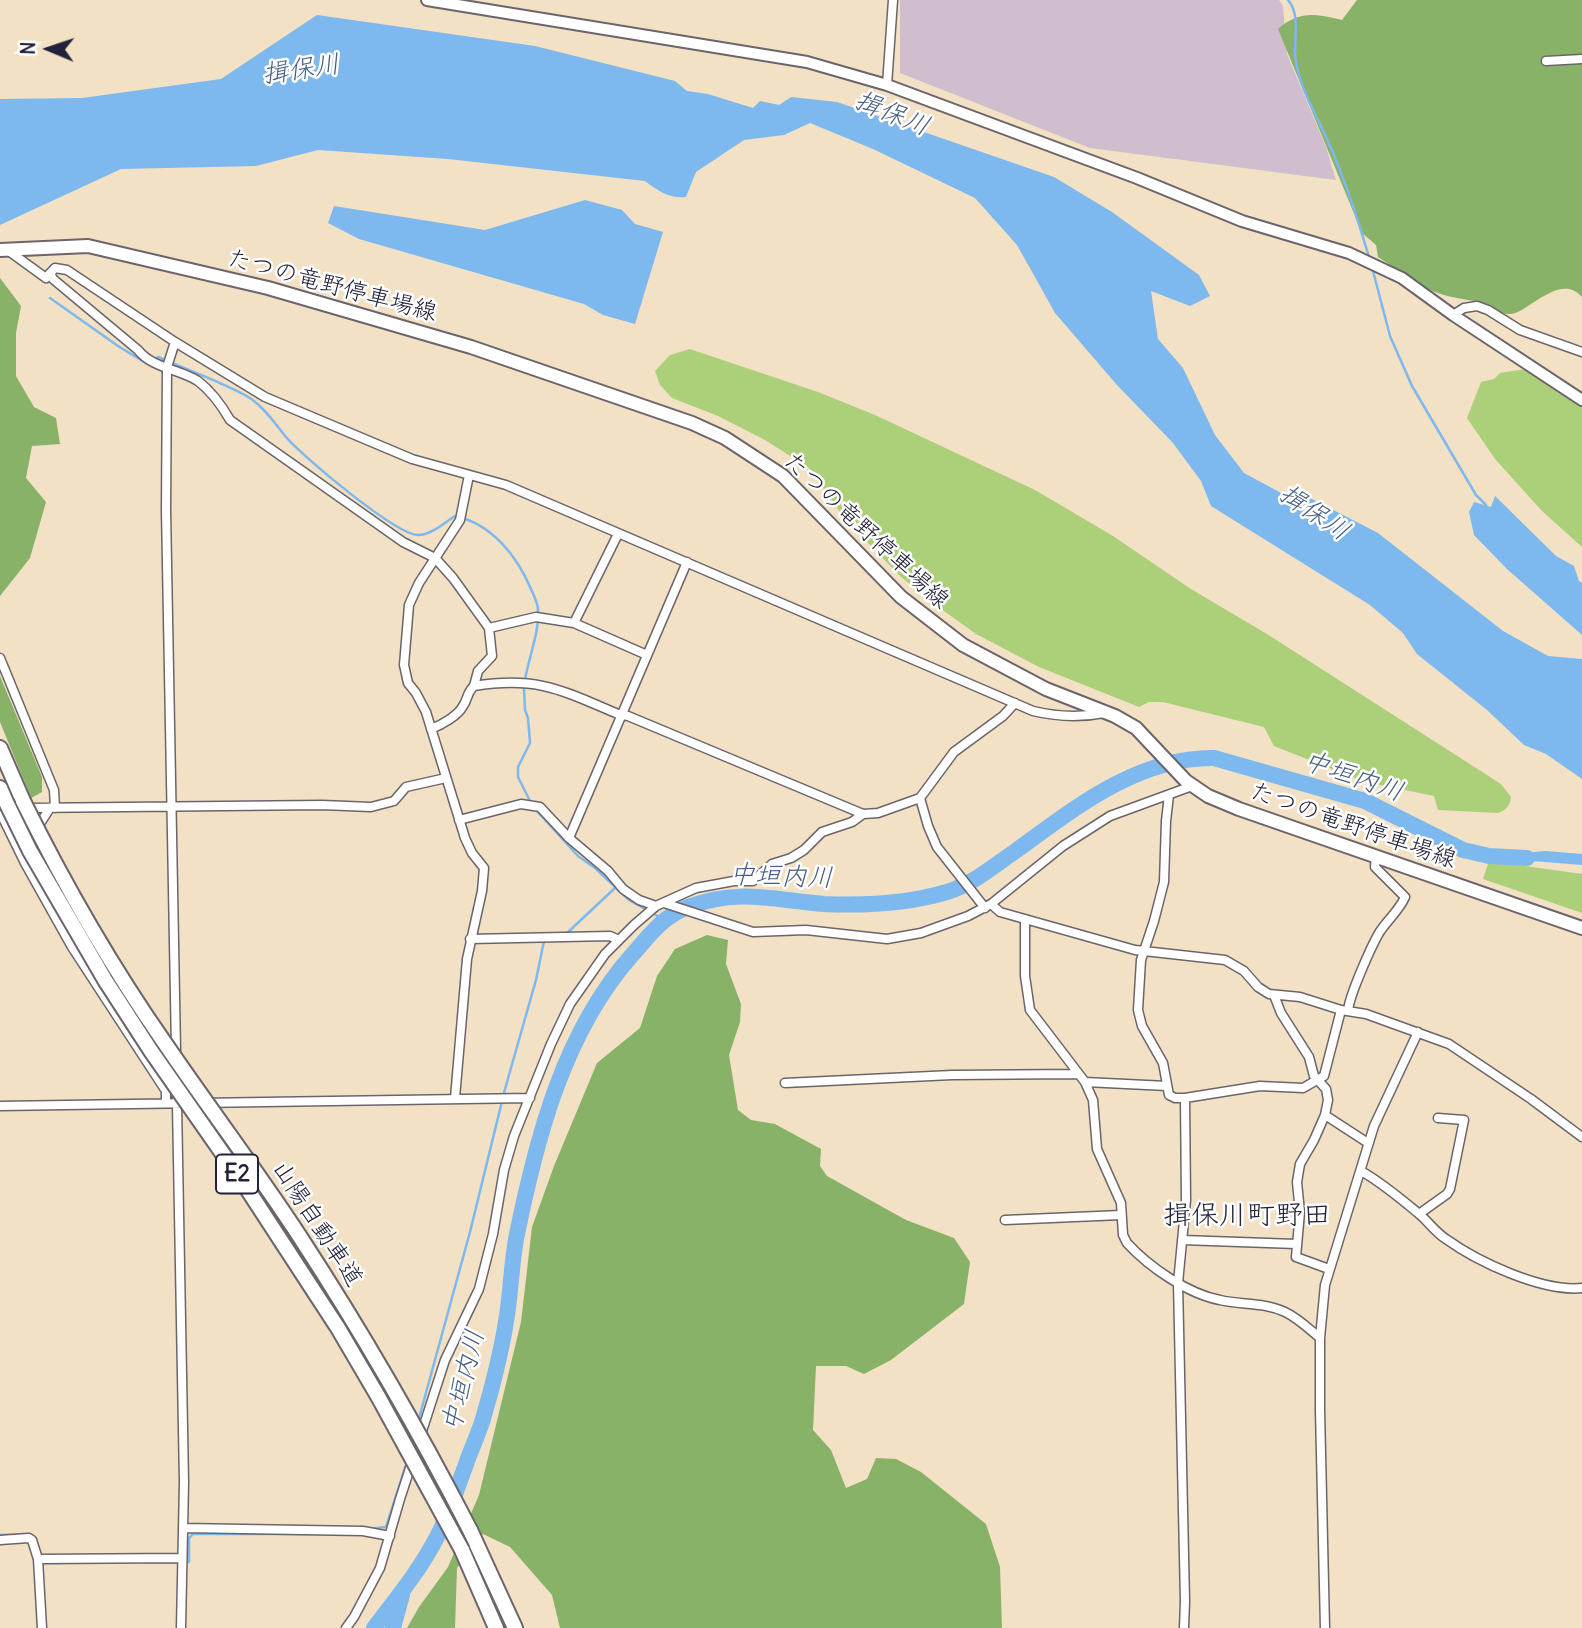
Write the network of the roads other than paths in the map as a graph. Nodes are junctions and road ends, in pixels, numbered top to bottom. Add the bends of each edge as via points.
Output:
1 (427, 0) edge
2 (516, 0) edge
3 (893, 0) edge
4 (514, 13) junction
5 (1582, 59) edge
6 (1546, 61) dead end
7 (887, 85) junction
8 (3, 249) edge
9 (50, 273) junction
10 (1453, 315) junction
11 (175, 342) junction
12 (1582, 352) edge
13 (167, 367) junction
14 (1582, 400) edge
15 (470, 475) junction
16 (618, 534) junction
17 (435, 558) junction
18 (687, 562) junction
19 (574, 623) junction
20 (489, 628) junction
21 (647, 655) junction
22 (0, 659) edge
23 (474, 687) junction
24 (1015, 703) junction
25 (1107, 713) junction
26 (623, 715) junction
27 (431, 729) junction
28 (0, 748) edge
29 (446, 778) junction
30 (1189, 783) junction
31 (1169, 795) junction
32 (920, 798) junction
33 (2, 803) edge
34 (172, 807) junction
35 (52, 808) junction
36 (863, 814) junction
37 (459, 820) junction
38 (569, 838) junction
39 (21, 854) junction
40 (1376, 856) junction
41 (663, 904) junction
42 (986, 905) junction
43 (1025, 919) junction
44 (1582, 928) edge
45 (470, 939) junction
46 (619, 940) junction
47 (1143, 951) junction
48 (1274, 995) junction
49 (1345, 1010) junction
50 (1418, 1032) junction
51 (177, 1073) junction
52 (1077, 1074) junction
53 (1318, 1079) junction
54 (160, 1082) junction
55 (1085, 1082) junction
56 (785, 1083) dead end
57 (1167, 1086) junction
58 (455, 1098) junction
59 (530, 1098) junction
60 (1185, 1098) junction
61 (166, 1103) junction
62 (177, 1103) junction
63 (0, 1106) edge
64 (1325, 1115) junction
65 (1438, 1118) dead end
66 (1582, 1137) edge
67 (1368, 1143) junction
68 (1361, 1171) junction
69 (1419, 1214) junction
70 (1121, 1215) junction
71 (1005, 1220) dead end
72 (1182, 1240) junction
73 (1296, 1244) junction
74 (1329, 1269) junction
75 (1178, 1283) junction
76 (1582, 1288) edge
77 (1320, 1338) junction
78 (183, 1528) junction
79 (390, 1536) junction
80 (0, 1540) edge
81 (182, 1558) junction
82 (38, 1559) junction
83 (42, 1628) edge
84 (181, 1628) edge
85 (346, 1628) edge
86 (496, 1628) edge
87 (515, 1628) edge
88 (1184, 1628) edge
89 (1325, 1628) edge

1 - 4 street
2 - 4 street
3 - 7 street
4 - 7 street via 807,62
5 - 6 street
7 - 10 street via 1242,221 1349,253 1402,278
8 - 9 street via 46,278
8 - 25 main road, たつの竜野停車場線 via 88,246 268,288 471,347 692,423 725,438 783,476 901,597 963,645 1046,689
9 - 11 street via 55,268 67,270
9 - 13 street via 145,359
10 - 12 street via 1477,306 1520,330
10 - 14 street
11 - 13 street
11 - 15 street via 265,397 412,459
13 - 17 street via 198,381 230,420 403,542
13 - 34 street
15 - 16 street via 506,485
15 - 17 street via 460,517
16 - 18 street
16 - 19 street
17 - 20 street
17 - 27 street via 409,605 404,653 408,683
18 - 21 street
18 - 24 street
19 - 20 street via 538,617
19 - 21 street
20 - 23 street via 492,656 478,671
21 - 26 street
22 - 35 street via 54,790
23 - 26 street via 509,681 559,689
23 - 27 street via 458,713
24 - 25 street via 1056,716
24 - 32 street via 954,752
25 - 30 main road, たつの竜野停車場線 via 1136,728
26 - 36 street
26 - 38 street
27 - 29 street
28 - 87 highway, 山陽自動車道 / E2, bridge via 74,899 156,1030 280,1207 429,1451
29 - 34 street via 406,787 394,801 371,807
29 - 37 street
30 - 31 street
30 - 40 main road, たつの竜野停車場線 via 1239,809
31 - 42 street via 1091,827
31 - 47 street via 1164,881
32 - 36 street
32 - 42 street via 937,847
33 - 35 street
33 - 39 street
33 - 86 highway, 山陽自動車道 / E2, bridge via 105,980 338,1328 462,1550
34 - 35 street
34 - 51 street
35 - 39 street
36 - 41 street via 822,832 753,881 696,888
37 - 38 street via 532,805 540,807
37 - 45 street via 472,853 484,868
38 - 41 street via 623,889 639,900
39 - 54 street via 72,947
40 - 44 main road, たつの竜野停車場線
40 - 49 street via 1375,867 1405,897 1380,931
41 - 42 street via 753,932 806,930 887,939 921,933
41 - 46 street
42 - 43 street
43 - 47 street
43 - 52 street via 1030,1010
45 - 46 street via 610,936
45 - 58 street
46 - 59 street via 570,1004
47 - 48 street via 1225,960
47 - 57 street via 1138,1010 1163,1063
48 - 49 street
48 - 53 street
49 - 50 street
49 - 53 street via 1324,1076
50 - 66 street via 1462,1051
50 - 67 street
51 - 54 street
51 - 62 street
52 - 55 street
52 - 56 street
53 - 60 street via 1303,1088 1260,1086
53 - 64 street via 1326,1089
54 - 61 street
55 - 57 street
55 - 70 street via 1093,1100 1097,1149 1116,1189
57 - 60 street via 1169,1095
58 - 59 street
58 - 62 street
59 - 79 street via 507,1159 479,1289 445,1360
60 - 72 street
61 - 62 street
61 - 63 street
62 - 78 street
64 - 67 street
64 - 73 street via 1300,1164
65 - 69 street via 1464,1120 1461,1143 1450,1189
67 - 68 street
68 - 69 street
68 - 74 street
69 - 76 street via 1446,1239 1516,1275 1545,1285
70 - 71 street
70 - 75 street via 1128,1243
72 - 73 street
72 - 75 street
73 - 74 street via 1296,1256
74 - 77 street
75 - 77 street via 1222,1301 1282,1311
75 - 88 street
77 - 89 street
78 - 79 street via 363,1531
78 - 81 street
79 - 85 street via 380,1568
80 - 82 street via 29,1538
81 - 82 street
81 - 84 street
82 - 83 street

